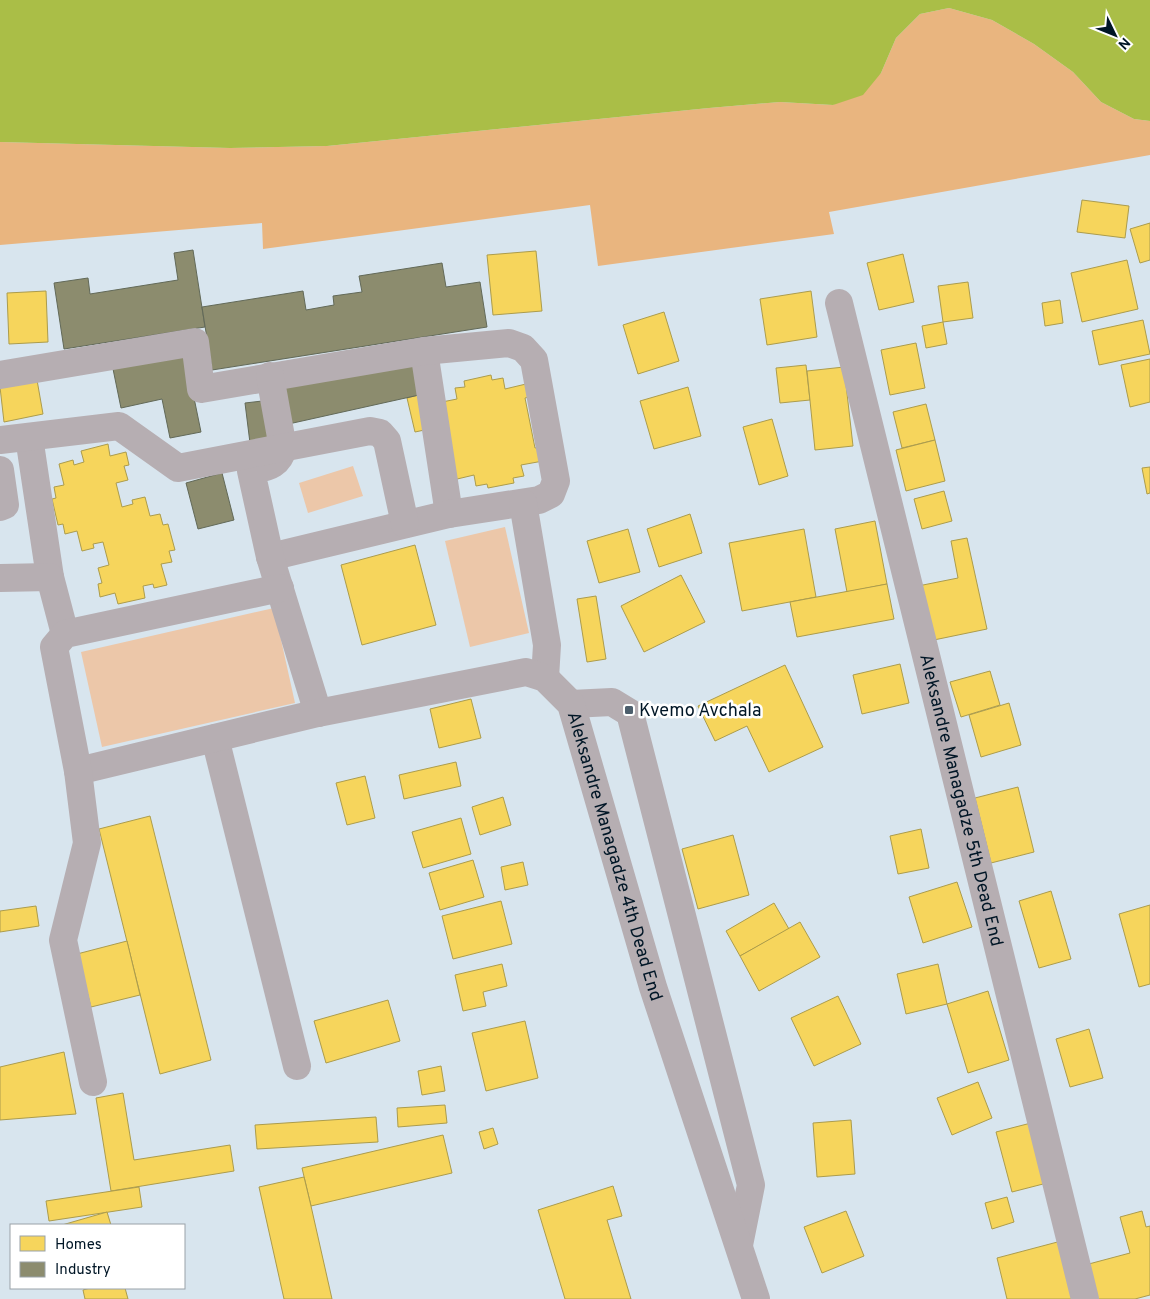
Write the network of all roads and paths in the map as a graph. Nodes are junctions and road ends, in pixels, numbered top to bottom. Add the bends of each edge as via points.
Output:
1 (840, 303) dead end
2 (424, 351) junction
3 (0, 375) edge
4 (270, 376) junction
5 (28, 437) junction
6 (0, 440) edge
7 (283, 448) junction
8 (0, 470) edge
9 (523, 503) junction
10 (0, 507) edge
11 (449, 514) junction
12 (405, 524) junction
13 (270, 557) junction
14 (50, 577) junction
15 (0, 578) edge
16 (280, 588) junction
17 (64, 634) junction
18 (545, 678) junction
19 (571, 704) junction
20 (318, 713) junction
21 (215, 738) junction
22 (78, 771) junction
23 (296, 1066) dead end
24 (93, 1082) dead end
25 (738, 1246) junction
26 (756, 1299) edge
27 (1085, 1299) edge

1 - 27 street, Aleksandre Managadze 5th Dead End
2 - 4 street
2 - 9 street via 509,343 523,348 534,360 556,481 551,494
2 - 11 street
3 - 4 street via 195,342 201,389
4 - 7 street
5 - 6 street
5 - 7 street via 118,426 178,468
5 - 14 street
7 - 12 street via 370,431 380,433 387,441
7 - 13 street via 280,459 272,466 251,471
8 - 10 street via 5,505
9 - 11 street
9 - 18 street via 547,645
11 - 12 street
12 - 13 street
13 - 16 street
14 - 15 street
14 - 17 street
16 - 17 street
16 - 20 street
17 - 22 street via 54,647
18 - 19 street, Aleksandre Managadze 4th Dead End
18 - 20 street via 526,672
19 - 25 street, Aleksandre Managadze 4th Dead End via 653,987
19 - 25 street via 612,702 630,713 751,1185
20 - 21 street
21 - 22 street
21 - 23 street
22 - 24 street via 87,843 63,940
25 - 26 street, Aleksandre Managadze 4th Dead End

